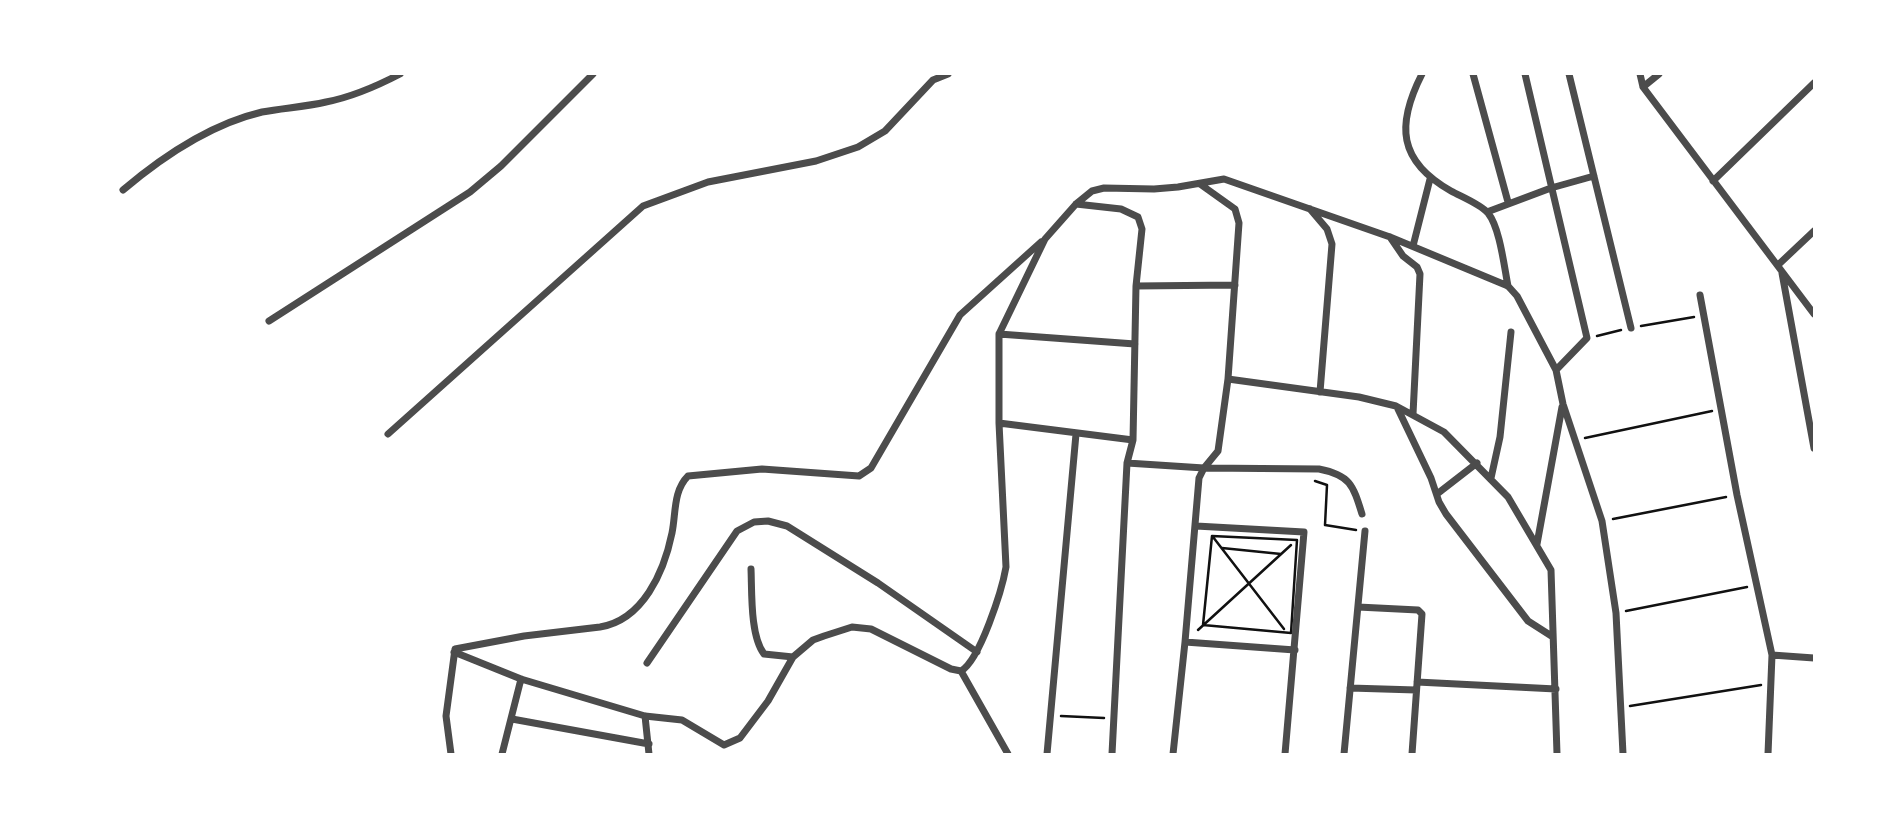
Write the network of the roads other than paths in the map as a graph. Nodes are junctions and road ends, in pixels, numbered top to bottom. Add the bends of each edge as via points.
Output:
1 (400, 74) edge
2 (593, 74) edge
3 (948, 74) edge
4 (1422, 74) edge
5 (1473, 74) edge
6 (1525, 74) edge
7 (1569, 74) edge
8 (1640, 74) edge
9 (1659, 74) edge
10 (1815, 83) edge
11 (1643, 87) junction
12 (1594, 176) junction
13 (1430, 178) junction
14 (1713, 181) junction
15 (1200, 184) junction
16 (1551, 188) junction
17 (122, 190) dead end
18 (1508, 202) junction
19 (1076, 204) junction
20 (1310, 208) junction
21 (1487, 212) junction
22 (1815, 231) edge
23 (1390, 237) junction
24 (1045, 239) junction
25 (1413, 246) junction
26 (1779, 267) junction
27 (1235, 285) junction
28 (1136, 286) junction
29 (1508, 286) junction
30 (1700, 295) dead end
31 (1815, 314) edge
32 (269, 321) dead end
33 (1631, 328) road end
34 (1511, 332) dead end
35 (999, 334) junction
36 (1135, 344) junction
37 (1556, 370) junction
38 (1228, 379) junction
39 (1320, 391) junction
40 (1563, 404) junction
41 (1396, 407) junction
42 (1413, 414) junction
43 (999, 423) junction
44 (388, 434) dead end
45 (1076, 434) junction
46 (1133, 440) junction
47 (1815, 448) edge
48 (1127, 463) junction
49 (1477, 464) junction
50 (1204, 468) junction
51 (1491, 478) junction
52 (1437, 495) junction
53 (1362, 514) dead end
54 (1196, 526) junction
55 (1365, 531) road end
56 (1537, 544) junction
57 (751, 569) dead end
58 (1358, 607) junction
59 (1553, 637) junction
60 (1185, 642) junction
61 (1296, 647) junction
62 (454, 652) junction
63 (977, 652) junction
64 (1772, 655) junction
65 (793, 657) junction
66 (1815, 658) edge
67 (647, 663) dead end
68 (961, 671) junction
69 (522, 679) junction
70 (1416, 686) junction
71 (1350, 688) junction
72 (1556, 689) junction
73 (645, 716) junction
74 (512, 719) junction
75 (649, 744) junction
76 (724, 745) junction
77 (451, 754) edge
78 (502, 754) edge
79 (649, 754) edge
80 (726, 754) edge
81 (1008, 754) edge
82 (1047, 754) edge
83 (1112, 754) edge
84 (1172, 754) edge
85 (1285, 754) edge
86 (1344, 754) edge
87 (1412, 754) edge
88 (1557, 754) edge
89 (1623, 754) edge
90 (1768, 754) edge

1 - 17 street via 353,95 260,113 226,125 151,166
2 - 32 street via 470,192
3 - 44 street via 933,80 885,131 858,147 816,161 708,182 643,205
4 - 13 street via 1407,109 1406,136 1414,160
5 - 18 street
6 - 16 street
7 - 12 street
8 - 11 street
9 - 11 street
10 - 14 street
11 - 14 street
12 - 16 street
12 - 33 street
13 - 21 street
13 - 25 street
14 - 26 street
15 - 19 street via 1104,188
15 - 20 street via 1224,179
15 - 27 street via 1235,209 1239,223
16 - 18 street
16 - 37 street via 1587,338
18 - 21 street
19 - 24 street
19 - 28 street via 1121,209 1138,217 1142,229
20 - 23 street
20 - 39 street via 1332,244
21 - 29 street
22 - 26 street
23 - 25 street
23 - 42 street via 1420,274
24 - 35 street
24 - 62 street via 960,315 865,473 762,469 688,476 676,498 661,570 637,607 622,620 600,628 458,647
25 - 29 street
26 - 31 street
26 - 47 street
27 - 28 street
27 - 38 street
28 - 36 street
29 - 37 street
30 - 64 street
34 - 51 street
35 - 36 street
35 - 43 street
36 - 46 street
37 - 40 street
38 - 39 street
38 - 50 street via 1218,451
39 - 41 street
40 - 56 street
40 - 89 street via 1602,521 1616,612
41 - 42 street
41 - 52 street
42 - 49 street via 1444,432
43 - 45 street
43 - 63 street via 1006,567
45 - 46 street
45 - 82 street
46 - 48 street
48 - 50 street
48 - 83 street
49 - 51 street
49 - 52 street
50 - 53 street via 1336,472 1355,491
50 - 54 street via 1199,478
51 - 56 street
52 - 59 street via 1446,514 1528,621
54 - 60 street
54 - 61 street via 1304,532
55 - 58 street
56 - 59 street via 1551,569
57 - 65 street via 760,649
58 - 70 street via 1420,611
58 - 71 street
59 - 72 street
60 - 61 street
60 - 84 street
61 - 85 street
62 - 69 street
62 - 77 street via 446,716
63 - 67 street via 878,583 787,526 768,521 744,525 737,531
63 - 68 street
64 - 66 street
64 - 90 street
65 - 68 street via 813,640 852,627 871,629
65 - 76 street via 740,738
68 - 81 street
69 - 73 street
69 - 74 street
70 - 71 street
70 - 72 street
70 - 87 street
71 - 86 street
72 - 88 street
73 - 75 street
73 - 76 street via 682,720
74 - 75 street
74 - 78 street
75 - 79 street
76 - 80 street

